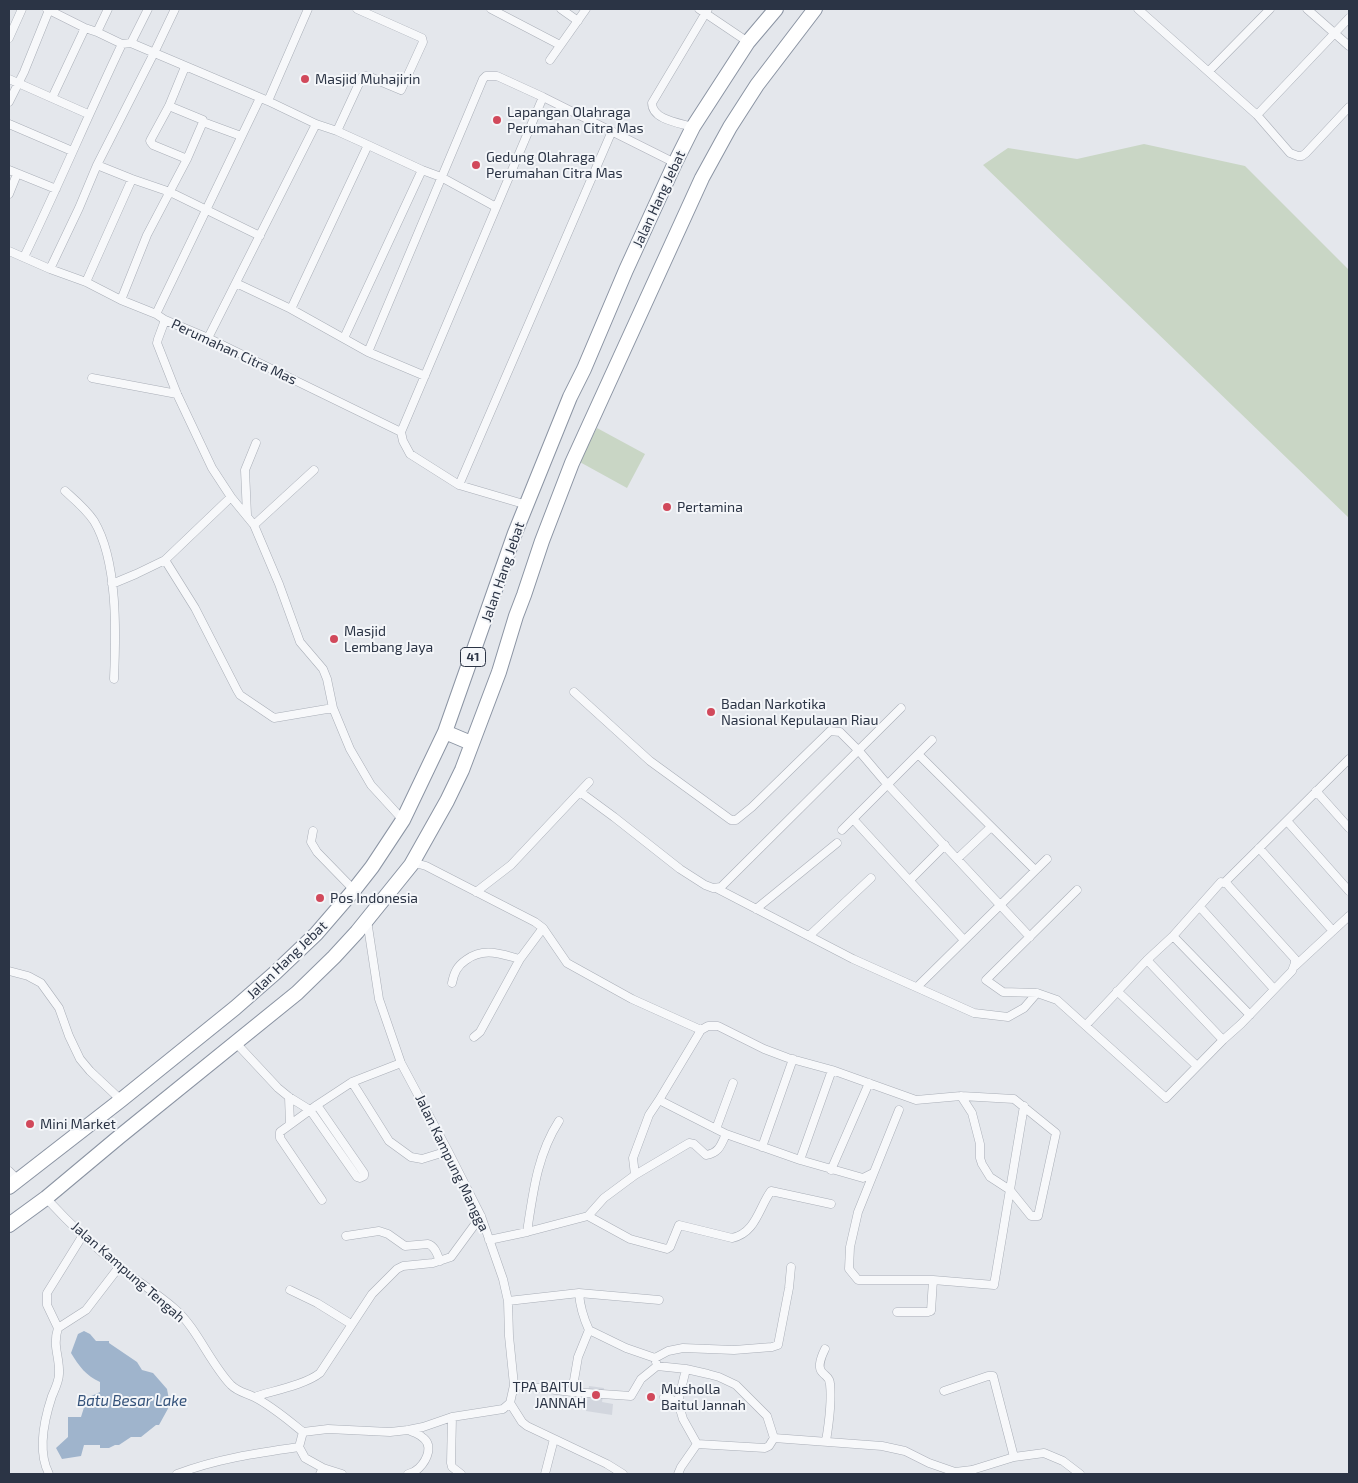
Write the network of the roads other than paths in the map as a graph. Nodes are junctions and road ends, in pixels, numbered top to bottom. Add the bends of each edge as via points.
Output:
1 (22, 9) edge
2 (48, 9) edge
3 (108, 9) edge
4 (148, 9) edge
5 (175, 9) edge
6 (308, 9) edge
7 (357, 9) edge
8 (491, 9) edge
9 (561, 9) edge
10 (586, 9) edge
11 (776, 9) edge
12 (815, 9) edge
13 (1138, 9) edge
14 (1270, 9) edge
15 (1307, 9) edge
16 (704, 10) edge
17 (61, 12) edge
18 (1349, 18) edge
19 (578, 21) junction
20 (85, 28) junction
21 (97, 32) junction
22 (1335, 32) junction
23 (9, 38) edge
24 (748, 42) junction
25 (131, 43) junction
26 (122, 44) junction
27 (560, 46) junction
28 (1349, 46) edge
29 (154, 53) junction
30 (550, 60) dead end
31 (185, 66) junction
32 (1209, 71) junction
33 (9, 79) edge
34 (18, 83) junction
35 (544, 97) junction
36 (52, 98) junction
37 (264, 99) junction
38 (9, 102) edge
39 (169, 106) junction
40 (1349, 107) edge
41 (88, 114) junction
42 (1257, 115) junction
43 (203, 122) junction
44 (9, 124) edge
45 (316, 124) junction
46 (693, 127) junction
47 (337, 131) junction
48 (612, 131) junction
49 (241, 136) junction
50 (368, 144) junction
51 (72, 151) junction
52 (187, 159) junction
53 (675, 163) junction
54 (97, 165) junction
55 (9, 170) edge
56 (422, 170) junction
57 (17, 174) junction
58 (441, 177) junction
59 (132, 179) junction
60 (56, 189) junction
61 (170, 192) junction
62 (9, 194) edge
63 (496, 207) junction
64 (207, 209) junction
65 (260, 236) junction
66 (9, 251) edge
67 (24, 257) junction
68 (50, 269) junction
69 (86, 282) junction
70 (236, 283) junction
71 (120, 300) junction
72 (291, 309) junction
73 (156, 314) junction
74 (165, 320) junction
75 (208, 338) junction
76 (344, 338) junction
77 (368, 352) junction
78 (425, 376) junction
79 (92, 378) dead end
80 (177, 394) junction
81 (401, 432) junction
82 (256, 443) dead end
83 (314, 470) dead end
84 (459, 485) junction
85 (65, 491) dead end
86 (231, 497) junction
87 (527, 505) junction
88 (246, 515) junction
89 (254, 525) junction
90 (164, 560) junction
91 (112, 584) junction
92 (114, 679) dead end
93 (574, 692) dead end
94 (333, 708) junction
95 (901, 708) dead end
96 (446, 732) junction
97 (932, 740) dead end
98 (472, 743) junction
99 (859, 751) junction
100 (918, 754) junction
101 (1349, 759) edge
102 (589, 782) dead end
103 (887, 784) junction
104 (580, 792) junction
105 (1316, 792) junction
106 (853, 819) junction
107 (403, 820) junction
108 (1287, 821) junction
109 (991, 827) junction
110 (1349, 828) edge
111 (842, 830) dead end
112 (313, 831) dead end
113 (837, 842) dead end
114 (945, 845) junction
115 (1259, 848) junction
116 (958, 859) junction
117 (1047, 859) dead end
118 (411, 865) junction
119 (1035, 870) junction
120 (871, 878) dead end
121 (910, 880) junction
122 (1224, 883) junction
123 (716, 888) junction
124 (354, 890) junction
125 (1077, 890) dead end
126 (1349, 891) edge
127 (476, 892) junction
128 (1000, 905) junction
129 (1200, 907) junction
130 (756, 909) junction
131 (1349, 916) edge
132 (367, 920) junction
133 (543, 928) junction
134 (1333, 931) junction
135 (808, 936) junction
136 (1173, 936) junction
137 (1030, 937) junction
138 (964, 940) junction
139 (520, 959) junction
140 (1147, 960) junction
141 (1294, 966) junction
142 (9, 971) edge
143 (452, 983) dead end
144 (917, 987) junction
145 (1274, 989) junction
146 (1117, 991) junction
147 (1037, 994) junction
148 (1250, 1015) junction
149 (1086, 1025) junction
150 (701, 1030) junction
151 (474, 1037) dead end
152 (1223, 1040) junction
153 (236, 1043) junction
154 (794, 1059) junction
155 (401, 1063) junction
156 (1197, 1066) junction
157 (832, 1070) junction
158 (352, 1082) junction
159 (870, 1083) junction
160 (733, 1084) dead end
161 (961, 1096) junction
162 (289, 1097) junction
163 (121, 1100) junction
164 (659, 1100) junction
165 (316, 1105) junction
166 (1024, 1106) junction
167 (310, 1110) junction
168 (899, 1110) dead end
169 (559, 1121) dead end
170 (290, 1124) junction
171 (716, 1129) junction
172 (726, 1134) junction
173 (762, 1147) junction
174 (448, 1151) junction
175 (800, 1160) junction
176 (831, 1170) junction
177 (873, 1174) junction
178 (635, 1175) junction
179 (12, 1180) edge
180 (1010, 1190) junction
181 (46, 1198) junction
182 (322, 1200) dead end
183 (831, 1204) dead end
184 (481, 1216) junction
185 (588, 1216) junction
186 (9, 1225) edge
187 (527, 1232) junction
188 (83, 1234) junction
189 (346, 1236) dead end
190 (489, 1240) junction
191 (440, 1261) junction
192 (119, 1267) junction
193 (791, 1267) dead end
194 (933, 1280) junction
195 (290, 1290) dead end
196 (579, 1293) junction
197 (659, 1300) dead end
198 (508, 1301) junction
199 (897, 1312) dead end
200 (351, 1324) junction
201 (58, 1328) junction
202 (589, 1330) junction
203 (825, 1349) dead end
204 (656, 1362) junction
205 (686, 1369) junction
206 (514, 1385) junction
207 (944, 1390) dead end
208 (572, 1392) junction
209 (254, 1397) junction
210 (664, 1397) dead end
211 (678, 1402) junction
212 (510, 1403) junction
213 (452, 1417) junction
214 (408, 1430) junction
215 (303, 1432) junction
216 (774, 1438) junction
217 (554, 1439) junction
218 (826, 1441) junction
219 (697, 1444) junction
220 (298, 1447) junction
221 (1014, 1457) junction
222 (322, 1471) edge
223 (49, 1474) edge
224 (177, 1474) edge
225 (342, 1474) edge
226 (408, 1474) edge
227 (461, 1474) edge
228 (545, 1474) edge
229 (623, 1474) edge
230 (678, 1474) edge
231 (1080, 1474) edge

1 - 23 street
2 - 17 street
2 - 34 street
3 - 21 street
4 - 25 street
5 - 29 street
6 - 37 street
7 - 47 street via 422,38 423,42 401,90 370,77 362,77
8 - 27 street
9 - 19 street
10 - 19 street
11 - 24 highway, Jalan Hang Jebat / 41
12 - 98 highway via 757,85 702,178 572,463
13 - 32 street
14 - 32 street
15 - 22 street
16 - 24 street
16 - 46 street via 652,106 660,117
17 - 20 street
18 - 22 street
19 - 27 street
20 - 21 street
20 - 36 street
21 - 26 street
22 - 28 street
22 - 42 street
24 - 46 highway, Jalan Hang Jebat / 41
25 - 26 street
25 - 29 street
26 - 41 street
27 - 30 street
29 - 31 street
29 - 54 street
31 - 37 street
31 - 39 street
32 - 42 street
33 - 34 street
34 - 36 street
34 - 38 street
35 - 48 street
35 - 58 street via 497,76 486,76
35 - 63 street
36 - 41 street
37 - 45 street
37 - 49 street
39 - 43 street
39 - 52 street via 150,141
40 - 42 street via 1302,156 1290,153
41 - 51 street
43 - 49 street
43 - 52 street
44 - 51 street
45 - 47 street
45 - 65 street
46 - 53 highway, Jalan Hang Jebat / 41
47 - 50 street
48 - 53 street
48 - 84 street
49 - 64 street
50 - 56 street
50 - 72 street
51 - 60 street
52 - 61 street
53 - 87 highway, Jalan Hang Jebat / 41 via 570,397
54 - 59 street
54 - 68 street
55 - 57 street
56 - 58 street
56 - 76 street
57 - 60 street
57 - 62 street
58 - 63 street
58 - 77 street
59 - 61 street
59 - 69 street
60 - 67 street
61 - 64 street
61 - 71 street via 147,235
63 - 78 street
64 - 65 street
64 - 73 street
65 - 70 street
66 - 67 street, Perumahan Citra Mas
67 - 68 street, Perumahan Citra Mas
68 - 69 street, Perumahan Citra Mas
69 - 71 street, Perumahan Citra Mas
70 - 72 street
70 - 75 street
71 - 73 street, Perumahan Citra Mas
72 - 76 street
73 - 74 street, Perumahan Citra Mas
74 - 75 street, Perumahan Citra Mas
74 - 80 street via 157,344
75 - 81 street, Perumahan Citra Mas
76 - 77 street
77 - 78 street
78 - 81 street
79 - 80 street
80 - 86 street via 212,468
81 - 84 street via 410,454
82 - 88 street via 245,470
83 - 89 street
84 - 87 street
85 - 91 street via 94,521 104,544
86 - 88 street
86 - 90 street
87 - 96 highway, Jalan Hang Jebat / 41
88 - 89 street
89 - 94 street via 280,584 300,642 320,664 327,679
90 - 91 street
90 - 94 street via 195,608 240,695 276,718
91 - 92 street
93 - 99 street via 650,761 731,820 736,820 752,807 830,731 840,732
94 - 107 street via 370,785
95 - 99 street
96 - 98 highway
96 - 107 highway, Jalan Hang Jebat / 41
97 - 100 street
98 - 118 highway via 447,801
99 - 103 street
99 - 123 street via 721,887
100 - 103 street
100 - 109 street
101 - 105 street
102 - 104 street
103 - 106 street
103 - 114 street
104 - 123 street via 680,869
104 - 127 street via 511,865
105 - 108 street
105 - 110 street
106 - 111 street
106 - 121 street
107 - 124 highway, Jalan Hang Jebat / 41
108 - 115 street
108 - 126 street
109 - 116 street
109 - 119 street
112 - 124 street via 311,842 316,852
113 - 130 street
114 - 116 street
114 - 121 street
115 - 122 street
115 - 134 street
116 - 128 street
117 - 119 street
118 - 127 street via 426,866
118 - 132 highway
119 - 128 street
120 - 135 street
121 - 138 street
122 - 129 street via 1219,884
122 - 141 street via 1294,959
123 - 130 street
124 - 163 highway, Jalan Hang Jebat / 41 via 316,934 275,973
125 - 137 street
127 - 133 street
128 - 137 street
128 - 138 street
129 - 136 street
129 - 145 street
130 - 135 street
131 - 134 street
132 - 153 highway via 298,993
132 - 155 street, Jalan Kampung Mangga via 379,999
133 - 139 street
133 - 150 street via 567,963 632,999
134 - 141 street
135 - 144 street
136 - 140 street
136 - 148 street
137 - 147 street via 986,980 1003,992
138 - 144 street
139 - 143 street via 482,952 461,964 454,972
139 - 151 street via 480,1032
140 - 146 street
140 - 152 street
141 - 145 street
142 - 163 street via 41,983 59,1008 80,1059
144 - 147 street via 974,1013 1008,1017 1024,1008
145 - 148 street
146 - 149 street
146 - 156 street
147 - 149 street via 1057,1000
148 - 152 street
149 - 156 street via 1166,1098
150 - 154 street via 718,1026 764,1049
150 - 164 street
152 - 156 street
153 - 162 street
153 - 181 highway
154 - 157 street
154 - 173 street
155 - 158 street
155 - 174 street, Jalan Kampung Mangga
157 - 159 street
157 - 175 street
158 - 165 street
158 - 174 street via 389,1141 411,1157 422,1159
159 - 161 street via 916,1100
159 - 176 street
160 - 171 street
161 - 166 street via 1014,1099
161 - 180 street via 972,1113 982,1164 990,1177
162 - 167 street
162 - 170 street
163 - 179 highway, Jalan Hang Jebat / 41
164 - 171 street
164 - 178 street via 649,1115 633,1158
165 - 167 street
165 - 167 street via 364,1176 357,1177
166 - 180 street
166 - 180 street via 1056,1133 1038,1216 1031,1216
167 - 170 street
168 - 177 street
169 - 187 street via 541,1156
170 - 182 street via 280,1136
171 - 172 street
172 - 173 street
172 - 178 street via 720,1149 713,1154 706,1155 688,1143
173 - 175 street
174 - 184 street, Jalan Kampung Mangga
175 - 176 street
176 - 177 street via 863,1178
177 - 194 street via 858,1212 849,1269 858,1280
178 - 185 street via 604,1198
180 - 194 street via 995,1285
181 - 186 highway
181 - 188 street, Jalan Kampung Tengah
183 - 185 street via 771,1191 756,1220 738,1237 679,1225 668,1248 630,1239
184 - 190 street, Jalan Kampung Mangga
184 - 191 street via 454,1255
185 - 187 street
187 - 190 street
188 - 192 street, Jalan Kampung Tengah
188 - 201 street via 47,1293 47,1305
189 - 191 street via 379,1231 405,1246 432,1245
190 - 198 street, Jalan Kampung Mangga
191 - 200 street via 397,1269 372,1294
192 - 201 street via 86,1310
192 - 209 street, Jalan Kampung Tengah via 176,1310 232,1386
193 - 204 street via 778,1345 752,1349 683,1348 668,1352
194 - 199 street via 931,1311
195 - 200 street
196 - 197 street
196 - 198 street
196 - 202 street via 582,1315
198 - 206 street, Jalan Kampung Mangga
200 - 209 street via 320,1373 306,1381
201 - 223 street via 55,1346 59,1374 46,1420 43,1446 43,1461
202 - 204 street
202 - 208 street via 578,1357
203 - 218 street via 820,1367 830,1384
204 - 205 street
204 - 208 street via 631,1396
205 - 211 street
205 - 216 street via 719,1377 736,1386 767,1416
206 - 208 street
206 - 212 street, Jalan Kampung Mangga
207 - 221 street via 993,1376
209 - 215 street, Jalan Kampung Tengah
210 - 211 street
211 - 219 street
212 - 213 street via 503,1409
212 - 217 street via 522,1422
213 - 214 street
213 - 227 street via 451,1463
214 - 215 street via 328,1429
214 - 226 street via 424,1437 429,1447 420,1468
215 - 220 street
216 - 218 street
216 - 219 street via 764,1448
217 - 228 street
217 - 229 street
218 - 221 street via 901,1450 955,1472
219 - 230 street
220 - 222 street via 305,1458
220 - 224 street via 248,1454
221 - 231 street via 1044,1453 1063,1461
222 - 225 street

